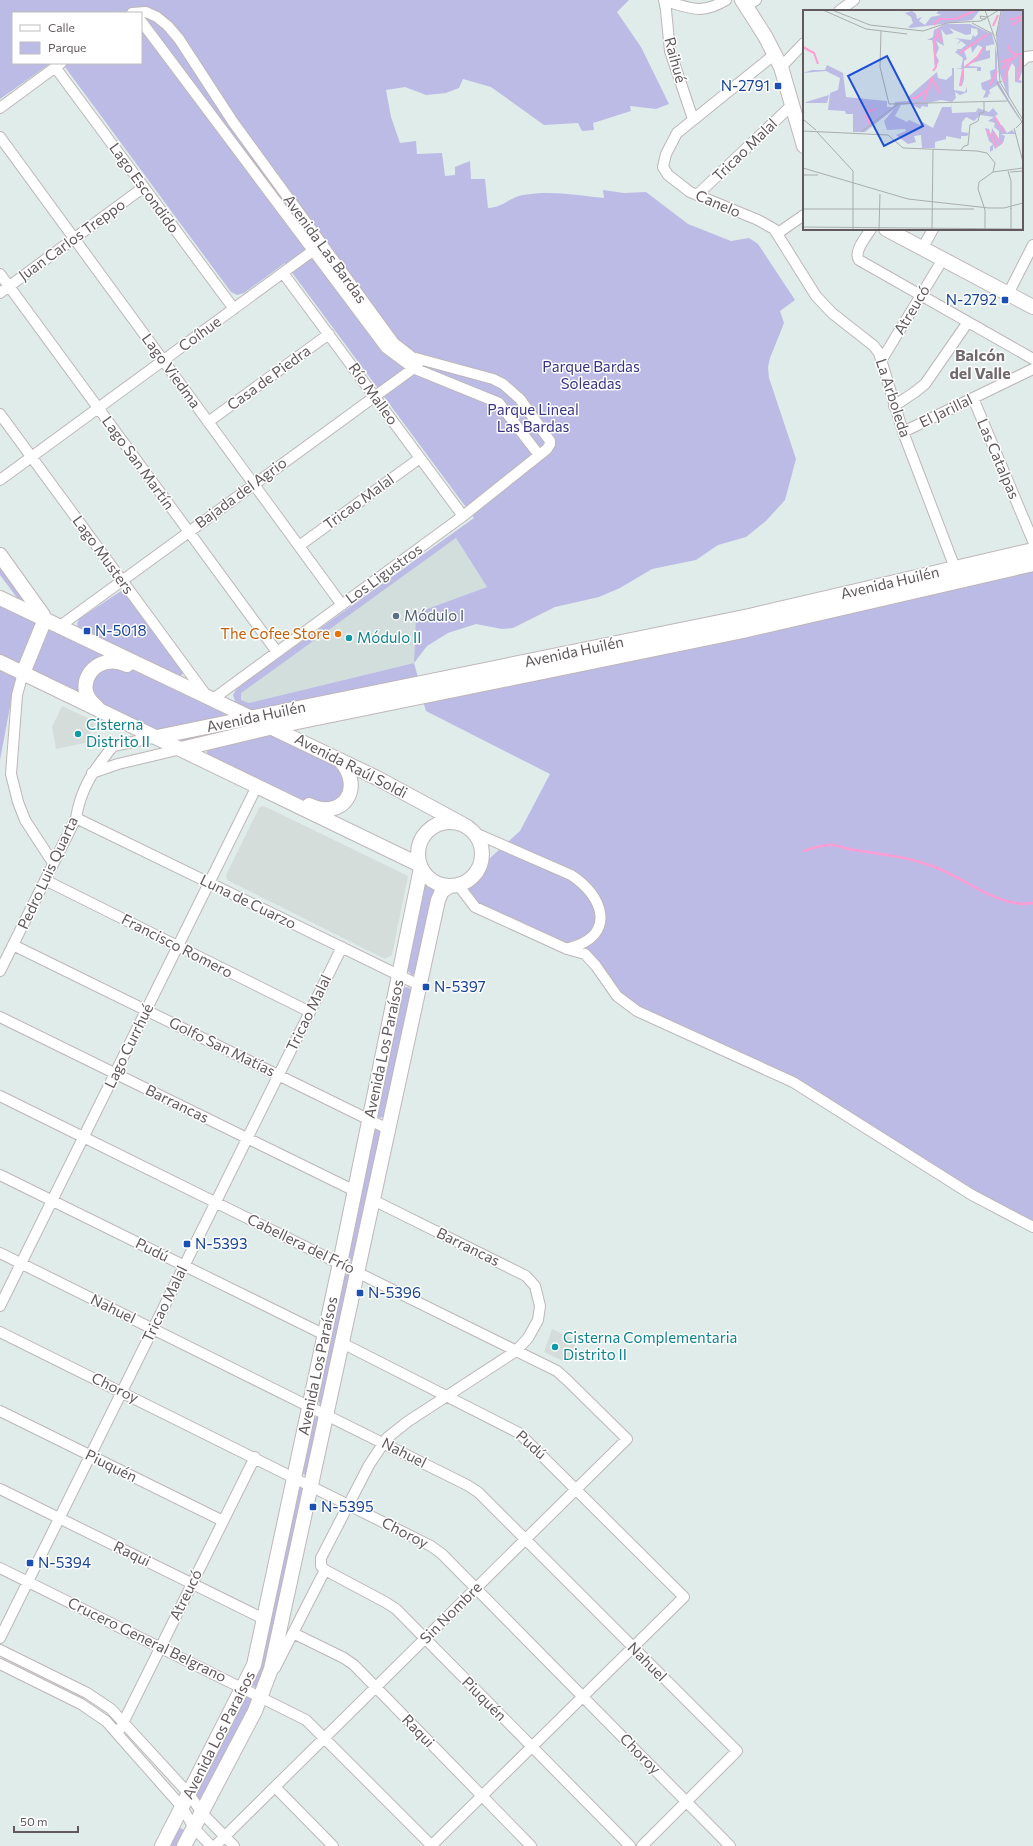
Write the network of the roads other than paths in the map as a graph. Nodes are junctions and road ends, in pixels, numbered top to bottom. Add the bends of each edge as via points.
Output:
1 (726, 0) edge
2 (854, 0) edge
3 (664, 1) edge
4 (748, 2) edge
5 (839, 10) edge
6 (142, 12) edge
7 (142, 22) edge
8 (803, 44) edge
9 (778, 61) junction
10 (58, 65) edge
11 (793, 104) junction
12 (0, 108) edge
13 (694, 119) junction
14 (0, 137) edge
15 (803, 142) edge
16 (144, 187) junction
17 (697, 196) junction
18 (803, 216) edge
19 (870, 230) edge
20 (888, 230) edge
21 (932, 230) edge
22 (778, 233) junction
23 (74, 238) junction
24 (322, 244) junction
25 (1033, 245) edge
26 (922, 248) junction
27 (313, 251) junction
28 (943, 259) junction
29 (283, 273) junction
30 (0, 274) edge
31 (9, 286) junction
32 (0, 293) edge
33 (1008, 294) junction
34 (921, 296) junction
35 (1033, 307) edge
36 (234, 309) junction
37 (968, 322) junction
38 (329, 334) junction
39 (1033, 359) edge
40 (163, 361) junction
41 (422, 361) junction
42 (881, 361) junction
43 (413, 368) junction
44 (1033, 369) edge
45 (374, 396) junction
46 (972, 398) junction
47 (894, 406) junction
48 (98, 408) junction
49 (0, 414) edge
50 (208, 422) junction
51 (903, 432) junction
52 (550, 444) joint
53 (539, 455) junction
54 (32, 457) junction
55 (420, 458) junction
56 (0, 480) edge
57 (254, 484) junction
58 (463, 516) junction
59 (188, 532) junction
60 (1033, 541) edge
61 (299, 546) junction
62 (1033, 550) edge
63 (0, 555) edge
64 (1033, 564) edge
65 (955, 568) junction
66 (122, 580) junction
67 (0, 598) edge
68 (342, 605) junction
69 (44, 618) junction
70 (60, 626) junction
71 (277, 652) junction
72 (0, 662) edge
73 (154, 671) junction
74 (23, 673) junction
75 (210, 697) junction
76 (102, 711) junction
77 (253, 718) junction
78 (306, 720) junction
79 (273, 727) junction
80 (157, 737) junction
81 (308, 744) junction
82 (113, 746) joint
83 (181, 749) junction
84 (340, 760) junction
85 (92, 773) junction
86 (257, 786) junction
87 (282, 798) junction
88 (76, 818) junction
89 (462, 824) junction
90 (475, 833) junction
91 (53, 863) junction
92 (420, 866) junction
93 (45, 880) junction
94 (209, 883) junction
95 (454, 886) junction
96 (13, 945) junction
97 (178, 946) junction
98 (342, 947) junction
99 (567, 949) junction
100 (0, 971) edge
101 (399, 976) junction
102 (419, 985) junction
103 (146, 1010) junction
104 (310, 1012) junction
105 (0, 1017) edge
106 (115, 1074) junction
107 (279, 1075) junction
108 (0, 1096) edge
109 (370, 1119) junction
110 (388, 1129) junction
111 (84, 1137) junction
112 (247, 1139) junction
113 (0, 1175) edge
114 (355, 1191) junction
115 (52, 1200) junction
116 (373, 1200) junction
117 (216, 1202) junction
118 (1033, 1227) edge
119 (0, 1253) edge
120 (21, 1264) junction
121 (340, 1264) junction
122 (184, 1266) junction
123 (357, 1272) junction
124 (0, 1306) edge
125 (153, 1329) junction
126 (0, 1332) edge
127 (325, 1335) junction
128 (342, 1343) junction
129 (516, 1351) junction
130 (122, 1392) junction
131 (447, 1396) junction
132 (310, 1406) junction
133 (0, 1411) edge
134 (326, 1414) junction
135 (627, 1439) joint
136 (383, 1443) junction
137 (90, 1456) junction
138 (254, 1457) junction
139 (294, 1477) junction
140 (311, 1485) junction
141 (0, 1489) edge
142 (576, 1489) junction
143 (349, 1504) junction
144 (60, 1518) junction
145 (222, 1521) junction
146 (525, 1540) junction
147 (0, 1568) edge
148 (325, 1570) junction
149 (28, 1582) junction
150 (192, 1583) junction
151 (476, 1588) junction
152 (264, 1619) junction
153 (292, 1633) junction
154 (0, 1638) edge
155 (425, 1639) junction
156 (160, 1647) junction
157 (632, 1648) junction
158 (0, 1650) edge
159 (0, 1664) edge
160 (376, 1687) junction
161 (244, 1688) junction
162 (583, 1696) junction
163 (261, 1697) junction
164 (123, 1721) junction
165 (118, 1733) junction
166 (325, 1738) junction
167 (532, 1746) junction
168 (275, 1787) junction
169 (189, 1794) junction
170 (482, 1796) junction
171 (686, 1802) junction
172 (182, 1807) junction
173 (202, 1813) junction
174 (194, 1828) junction
175 (224, 1836) junction
176 (162, 1846) edge
177 (184, 1846) edge
178 (211, 1846) edge
179 (215, 1846) edge
180 (234, 1846) edge
181 (333, 1846) edge
182 (431, 1846) edge
183 (531, 1846) edge
184 (630, 1846) edge
185 (642, 1846) edge
186 (730, 1846) edge

1 - 3 street via 700,10
2 - 5 street
3 - 13 street, Raihué via 670,51
4 - 9 main road
6 - 24 street, Avenida Las Bardas via 157,17 179,38 233,122
7 - 27 street, Avenida Las Bardas
8 - 9 street
9 - 11 main road
9 - 13 street
10 - 12 street
10 - 16 street, Lago Escondido
11 - 15 main road
11 - 17 street, Tricao Malal
13 - 17 street, Canelo via 673,137 663,168 668,175
14 - 23 street, Lago Viedma
16 - 23 street, Juan Carlos Treppo
16 - 36 street, Lago Escondido
17 - 22 street, Canelo via 763,222
18 - 22 street
19 - 34 street via 857,258
20 - 26 main road
21 - 26 street
22 - 42 street, La Arboleda via 816,296 832,313 874,346
23 - 31 street, Juan Carlos Treppo
23 - 40 street, Lago Viedma
24 - 27 street, Coíhue
24 - 41 street, Avenida Las Bardas via 394,343 412,358
25 - 33 street
26 - 28 main road
27 - 29 street, Coíhue
27 - 43 street, Avenida Las Bardas via 386,348
28 - 33 main road
28 - 34 street, Atreucó
29 - 36 street, Coíhue
29 - 38 street, Río Malleo
30 - 31 street, Lago San Martín
31 - 32 street, Juan Carlos Treppo
31 - 48 street, Lago San Martín
33 - 35 main road
34 - 37 street
34 - 42 street, Atreucó
36 - 40 street, Coíhue
37 - 39 street
37 - 47 street via 925,384
38 - 45 street, Río Malleo
38 - 50 street, Casa de Piedra
40 - 48 street, Coíhue
40 - 50 street, Lago Viedma
41 - 43 street, Bajada del Agrio
41 - 52 street, Avenida Las Bardas via 493,379 503,384 520,399 549,438
42 - 47 street, La Arboleda
43 - 45 street, Bajada del Agrio
43 - 53 street, Avenida Las Bardas via 499,403
44 - 46 street, El Jarillal
45 - 55 street, Río Malleo
45 - 57 street, Bajada del Agrio
46 - 51 street, El Jarillal
46 - 60 street, Las Catalpas
47 - 51 street, La Arboleda
48 - 54 street, Coíhue
48 - 59 street, Lago San Martín
49 - 54 street, Lago Musters
50 - 57 street, Lago Viedma
51 - 65 street, La Arboleda
52 - 53 street, Los Ligustros
53 - 58 street, Los Ligustros
54 - 56 street, Coíhue
54 - 66 street, Lago Musters
55 - 58 street, Río Malleo
55 - 61 street, Tricao Malal
57 - 59 street, Bajada del Agrio
57 - 61 street, Lago Viedma
58 - 68 street, Los Ligustros
59 - 66 street, Bajada del Agrio
59 - 71 street, Lago San Martín
61 - 68 street, Lago Viedma
62 - 65 main road, Avenida Huilén
63 - 69 main road
64 - 78 main road, Avenida Huilén via 722,636
65 - 77 main road, Avenida Huilén via 742,618
66 - 70 street, Bajada del Agrio
66 - 75 street, Lago Musters
67 - 69 main road, Avenida Raúl Soldi
68 - 71 street, Los Ligustros
69 - 70 main road, Avenida Raúl Soldi
69 - 74 main road
70 - 73 main road, Avenida Raúl Soldi
71 - 75 street, Los Ligustros
72 - 74 main road
73 - 75 main road, Avenida Raúl Soldi
73 - 76 main road via 140,670 116,661 106,661 97,666 88,677 86,690 90,702
74 - 76 main road
74 - 91 street via 17,695 11,774 25,820
75 - 77 main road, Avenida Raúl Soldi
76 - 80 main road
77 - 79 main road, Avenida Raúl Soldi
77 - 80 main road, Avenida Huilén
78 - 79 main road, Avenida Huilén
78 - 81 main road via 300,726 299,732
79 - 81 main road, Avenida Raúl Soldi
79 - 83 main road, Avenida Huilén
80 - 82 street, Avenida Huilén
80 - 83 main road
81 - 84 main road, Avenida Raúl Soldi
82 - 85 street, Pedro Luis Quarta
83 - 85 street, Avenida Huilén
83 - 86 main road
84 - 87 main road via 349,772 352,785 349,795 340,805 331,809 320,809
84 - 89 main road, Avenida Raúl Soldi via 394,786
85 - 88 street, Pedro Luis Quarta via 80,796
86 - 87 main road
86 - 94 street, Lago Currhué
87 - 92 main road
88 - 91 street, Pedro Luis Quarta
88 - 94 street, Luna de Cuarzo
89 - 90 main road
89 - 92 main road, Avenida Los Paraísos via 447,822 437,824 429,830 419,846
90 - 95 main road, Avenida Los Paraísos via 482,847 482,863 474,876
90 - 99 street via 570,875 590,891 600,908 599,927 582,945
91 - 93 street, Pedro Luis Quarta
92 - 95 main road via 432,881
92 - 101 main road, Avenida Los Paraísos
93 - 96 street, Pedro Luis Quarta
93 - 97 street, Francisco Romero
94 - 97 street, Lago Currhué
94 - 98 street, Luna de Cuarzo
95 - 99 street via 475,906
95 - 102 main road, Avenida Los Paraísos via 442,892 438,898
96 - 100 street, Pedro Luis Quarta
96 - 103 street, Golfo San Matías
97 - 103 street, Lago Currhué
97 - 104 street, Francisco Romero
98 - 101 street, Luna de Cuarzo
98 - 104 street, Tricao Malal
99 - 118 street via 585,954 617,996 637,1011 793,1082 972,1194
101 - 102 street, Luna de Cuarzo
101 - 109 main road, Avenida Los Paraísos
102 - 110 main road, Avenida Los Paraísos
103 - 106 street, Lago Currhué
103 - 107 street, Golfo San Matías
104 - 107 street, Tricao Malal
105 - 106 street, Barrancas
106 - 111 street, Lago Currhué
106 - 112 street, Barrancas
107 - 109 street, Golfo San Matías
107 - 112 street, Tricao Malal
108 - 111 street, Cabellera del Frío
109 - 110 street, Golfo San Matías
109 - 114 main road, Avenida Los Paraísos
110 - 116 main road, Avenida Los Paraísos
111 - 115 street, Lago Currhué
111 - 117 street, Cabellera del Frío
112 - 114 street, Barrancas
112 - 117 street, Tricao Malal
113 - 115 street, Pudú
114 - 121 main road, Avenida Los Paraísos
115 - 120 street, Lago Currhué
115 - 122 street, Pudú
116 - 123 main road, Avenida Los Paraísos
116 - 129 street, Barrancas via 520,1273 535,1286 540,1306 535,1326
117 - 121 street, Cabellera del Frío
117 - 122 street, Tricao Malal
119 - 120 street, Nahuel
120 - 124 street, Lago Currhué
120 - 125 street, Nahuel
121 - 123 street, Cabellera del Frío
121 - 127 main road, Avenida Los Paraísos
122 - 125 street, Tricao Malal
122 - 127 street, Pudú
123 - 128 main road, Avenida Los Paraísos
123 - 129 street, Cabellera del Frío
125 - 130 street, Tricao Malal
125 - 132 street, Nahuel
126 - 130 street, Choroy
127 - 132 main road, Avenida Los Paraísos
128 - 131 street, Pudú
128 - 134 main road, Avenida Los Paraísos
129 - 131 street, Barrancas
129 - 135 street, Cabellera del Frío via 564,1377
130 - 137 street, Tricao Malal
130 - 138 street, Choroy
131 - 136 street, Barrancas via 396,1429
131 - 142 street, Pudú via 519,1432
132 - 134 street, Nahuel
132 - 139 main road, Avenida Los Paraísos
133 - 137 street, Piuquén
134 - 136 street, Nahuel
134 - 140 main road, Avenida Los Paraísos
135 - 142 street, Sin Nombre
136 - 143 street, Barrancas
136 - 146 street, Nahuel via 474,1489
137 - 144 street, Tricao Malal
137 - 145 street, Piuquén
138 - 139 street, Choroy
138 - 145 street, Atreucó
139 - 140 street, Choroy
139 - 152 main road, Avenida Los Paraísos
140 - 143 street, Choroy
140 - 163 main road, Avenida Los Paraísos via 271,1669
141 - 144 street, Raqui
142 - 146 street, Sin Nombre
142 - 157 street, Pudú via 684,1597
143 - 148 street, Barrancas via 321,1559 321,1566
143 - 151 street, Choroy via 431,1546
144 - 149 street, Tricao Malal
144 - 150 street, Raqui
145 - 150 street, Atreucó
146 - 151 street, Sin Nombre
146 - 157 street, Nahuel
147 - 149 street, Crucero General Belgrano
148 - 153 street
148 - 155 street, Piuquén via 392,1606
149 - 154 street, Tricao Malal
149 - 156 street, Crucero General Belgrano
150 - 152 street, Raqui
150 - 156 street, Atreucó
151 - 155 street, Sin Nombre
151 - 162 street, Choroy
152 - 161 main road, Avenida Los Paraísos via 253,1668
153 - 160 street, Raqui via 348,1660
153 - 163 street
155 - 160 street, Sin Nombre
155 - 167 street, Piuquén
156 - 161 street, Crucero General Belgrano
156 - 164 street, Atreucó
157 - 162 street
157 - 171 street, Nahuel via 737,1751
158 - 164 street via 94,1697
159 - 165 street via 91,1709
160 - 166 street, Sin Nombre
160 - 170 street, Raqui
161 - 163 street, Crucero General Belgrano
161 - 169 main road, Avenida Los Paraísos
162 - 167 street
162 - 171 street, Choroy
163 - 166 street, Crucero General Belgrano via 306,1720
163 - 173 main road, Avenida Los Paraísos
164 - 165 street, Atreucó
164 - 169 street
165 - 172 street
166 - 168 street, Sin Nombre
166 - 182 street, Crucero General Belgrano
167 - 170 street
167 - 184 street, Piuquén
168 - 175 street, Sin Nombre
168 - 181 street
169 - 172 main road, Avenida Los Paraísos
169 - 173 street
170 - 182 street
170 - 183 street, Raqui
171 - 185 street
171 - 186 street, Choroy
172 - 174 street
172 - 176 main road, Avenida Los Paraísos
173 - 174 main road, Avenida Los Paraísos
173 - 175 street
174 - 177 main road, Avenida Los Paraísos
174 - 178 street
175 - 179 street, Sin Nombre
175 - 180 street

